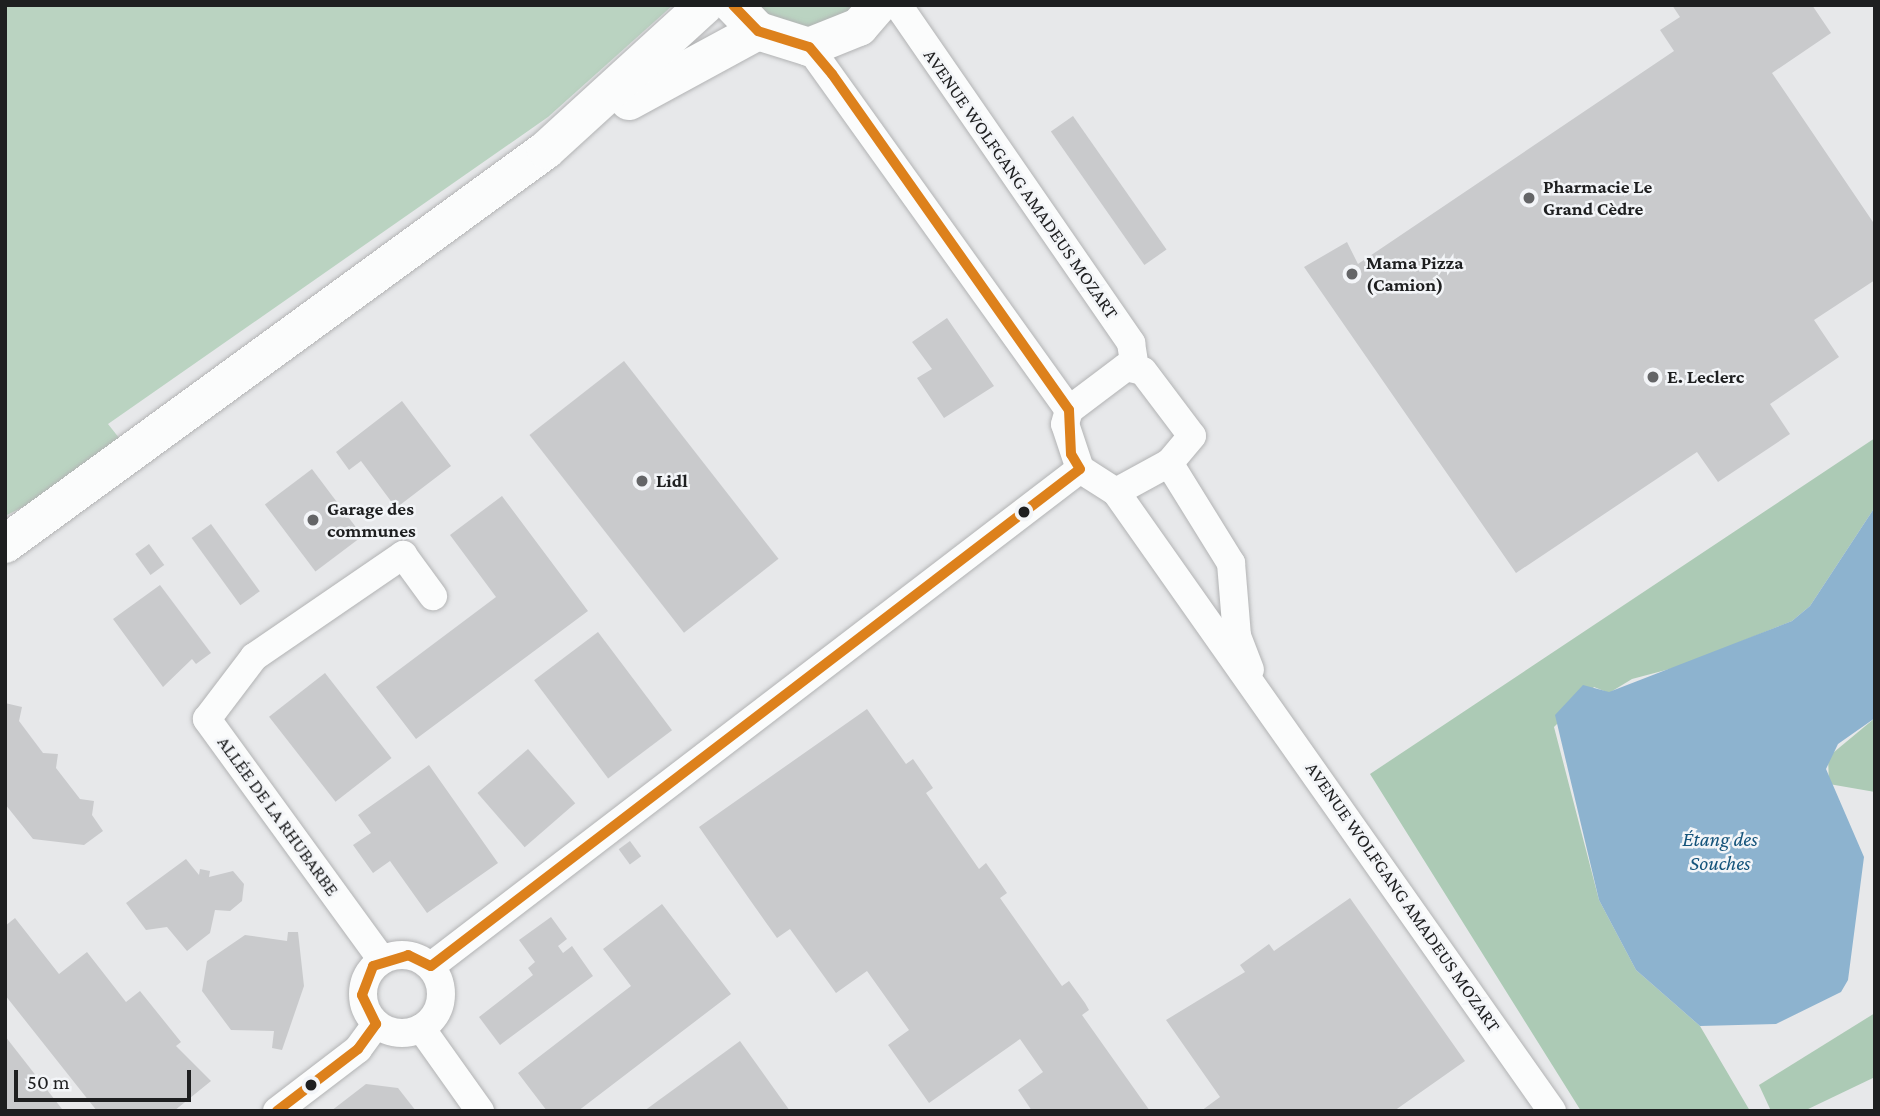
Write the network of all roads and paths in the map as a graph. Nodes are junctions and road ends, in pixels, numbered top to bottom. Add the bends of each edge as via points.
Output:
1 (705, 5) edge
2 (878, 5) edge
3 (898, 5) edge
4 (746, 18) edge
5 (809, 47) junction
6 (546, 150) junction
7 (1135, 367) junction
8 (1069, 410) junction
9 (1169, 463) junction
10 (1080, 469) junction
11 (1116, 492) junction
12 (5, 544) edge
13 (433, 596) dead end
14 (1255, 682) junction
15 (382, 960) junction
16 (431, 966) junction
17 (376, 1024) junction
18 (421, 1028) junction
19 (276, 1111) edge
20 (480, 1111) edge
21 (1552, 1111) edge

1 - 6 main road
2 - 5 main road via 850,32
3 - 7 street, AVENUE WOLFGANG AMADEUS MOZART via 1129,340
4 - 5 main road
4 - 6 main road
5 - 8 street
6 - 12 main road
7 - 8 street
7 - 9 street via 1191,428 1188,447
8 - 10 street via 1070,454
9 - 11 street
9 - 14 street, AVENUE WOLFGANG AMADEUS MOZART via 1231,563 1237,636
10 - 11 street
10 - 16 street
11 - 14 street, AVENUE WOLFGANG AMADEUS MOZART via 1222,647
13 - 15 street, ALLÉE DE LA RHUBARBE via 402,555 254,657 207,719
14 - 21 street, AVENUE WOLFGANG AMADEUS MOZART
15 - 16 street via 408,954
15 - 17 street via 367,975 362,995
16 - 18 street via 441,1000
17 - 18 street via 398,1033
17 - 19 street via 358,1049
18 - 20 street

